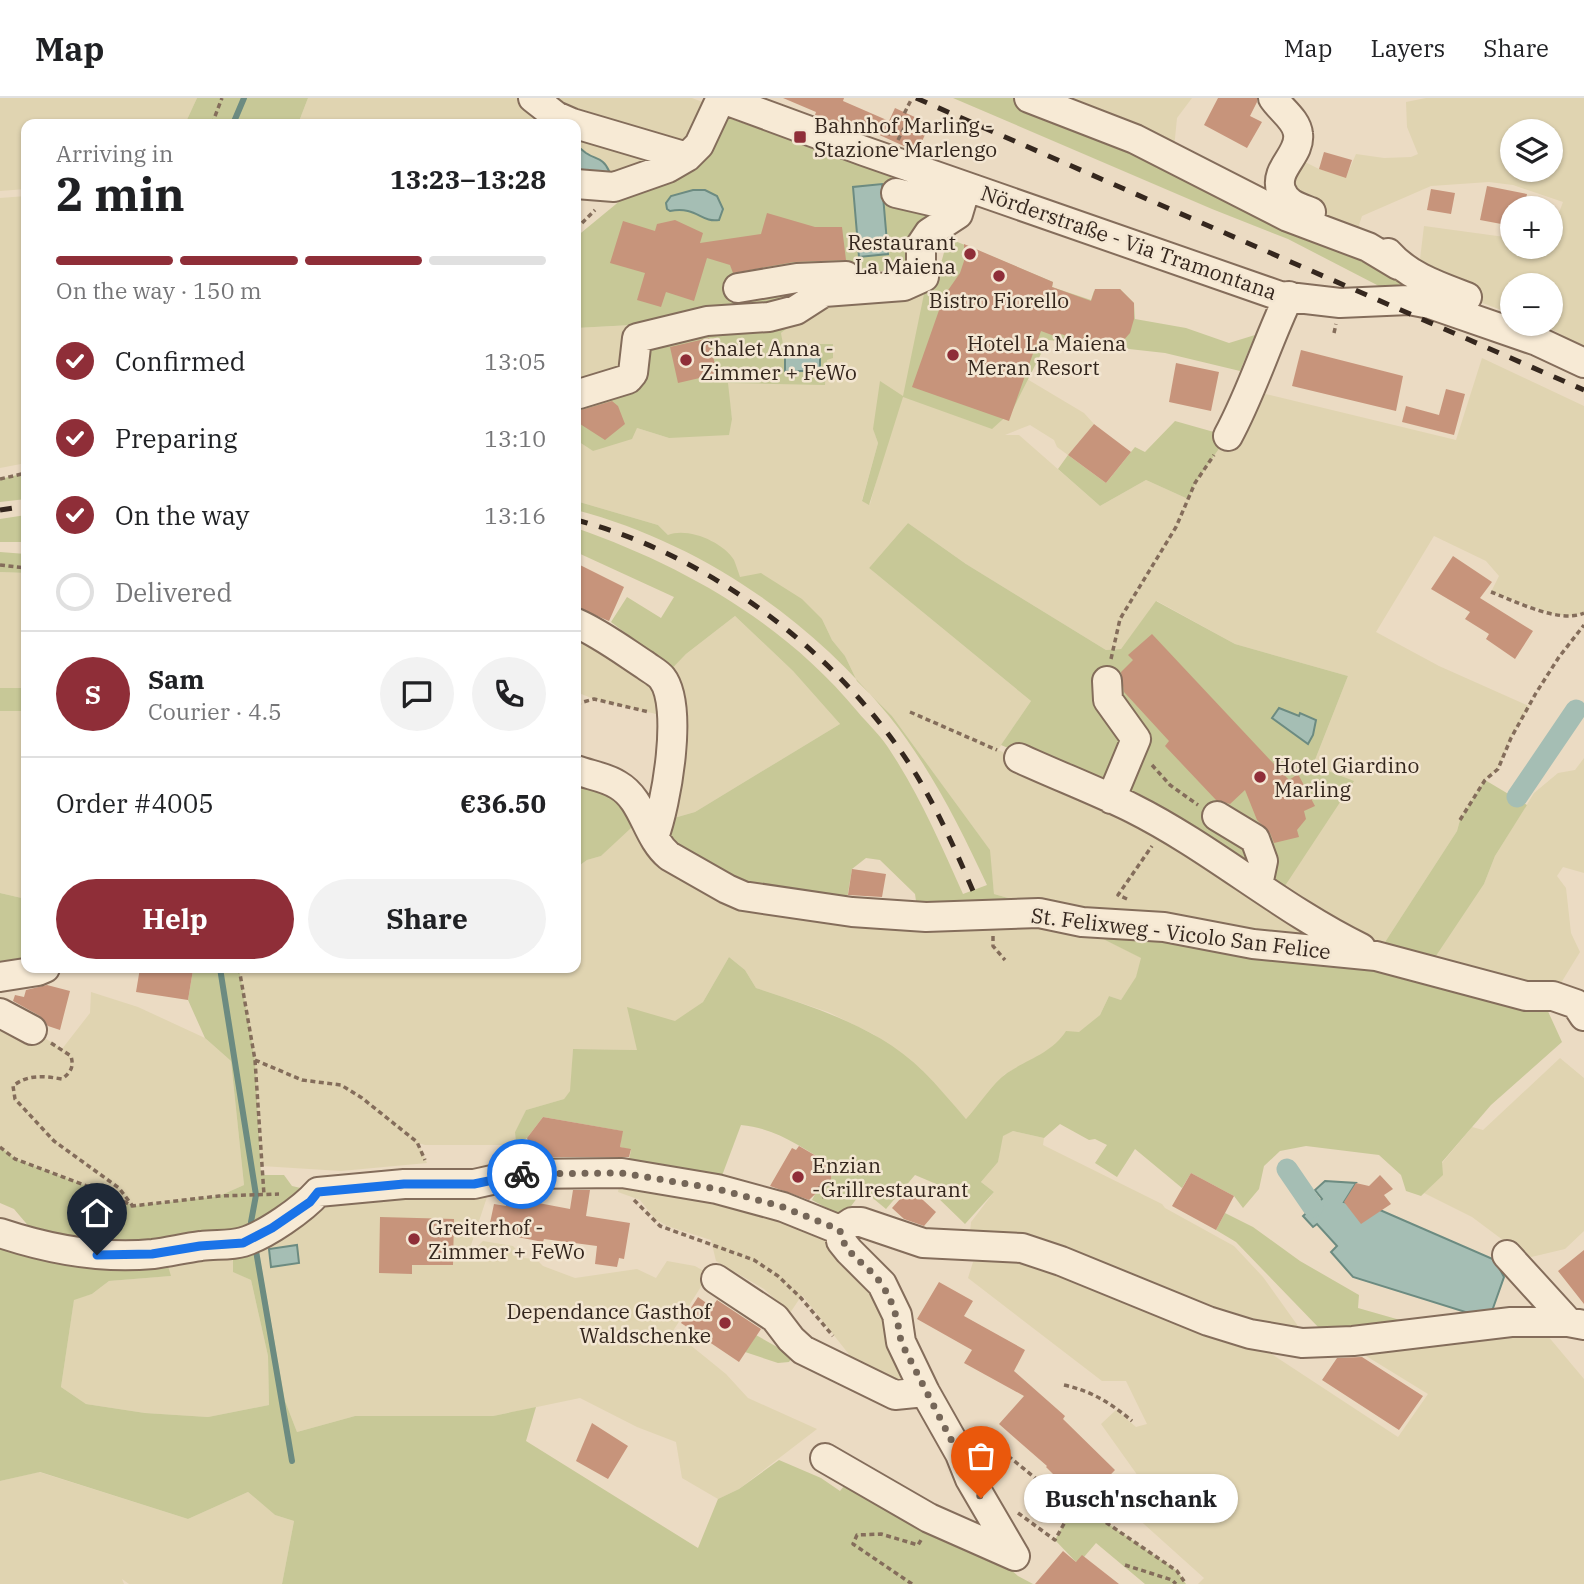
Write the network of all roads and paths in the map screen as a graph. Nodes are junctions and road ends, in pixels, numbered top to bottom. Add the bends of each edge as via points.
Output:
1 (222, 98) edge
2 (533, 98) edge
3 (721, 98) edge
4 (912, 98) edge
5 (1029, 98) edge
6 (1273, 98) edge
7 (755, 104) edge
8 (896, 116) dead end
9 (214, 119) edge
10 (563, 119) edge
11 (581, 126) edge
12 (687, 157) junction
13 (581, 184) edge
14 (967, 187) junction
15 (896, 193) dead end
16 (958, 214) junction
17 (1398, 265) junction
18 (921, 266) junction
19 (738, 288) dead end
20 (1289, 296) junction
21 (1500, 310) edge
22 (1500, 323) edge
23 (1538, 336) edge
24 (1584, 363) edge
25 (581, 393) edge
26 (1227, 436) joint
27 (21, 474) edge
28 (0, 479) edge
29 (0, 565) edge
30 (21, 567) edge
31 (1491, 592) dead end
32 (1584, 613) edge
33 (581, 625) edge
34 (1584, 625) edge
35 (1108, 674) joint
36 (581, 703) edge
37 (910, 712) dead end
38 (673, 729) junction
39 (1136, 739) junction
40 (1019, 758) joint
41 (581, 772) edge
42 (1121, 803) junction
43 (1217, 816) joint
44 (1460, 820) dead end
45 (1166, 828) junction
46 (654, 837) junction
47 (1258, 885) junction
48 (1131, 901) dead end
49 (1377, 956) junction
50 (25, 973) edge
51 (240, 973) edge
52 (0, 977) edge
53 (0, 1013) edge
54 (1584, 1016) edge
55 (32, 1030) joint
56 (255, 1060) junction
57 (0, 1147) edge
58 (434, 1164) dead end
59 (820, 1186) dead end
60 (822, 1193) dead end
61 (283, 1194) dead end
62 (264, 1195) junction
63 (132, 1206) junction
64 (840, 1230) junction
65 (0, 1233) edge
66 (1507, 1255) dead end
67 (716, 1279) dead end
68 (1576, 1324) edge
69 (1064, 1385) dead end
70 (925, 1392) junction
71 (1132, 1421) dead end
72 (968, 1424) dead end
73 (825, 1458) dead end
74 (1076, 1502) junction
75 (1010, 1506) dead end
76 (929, 1518) junction
77 (1125, 1565) dead end
78 (912, 1584) edge
79 (1177, 1584) edge
80 (1186, 1584) edge

1 - 9 path
2 - 10 street
3 - 7 street, Nörderstraße - Via Tramontana
3 - 12 street via 699,145
4 - 8 path via 898,140 887,135
5 - 17 street via 1135,139 1288,217 1368,247
6 - 17 street via 1298,134 1280,175 1285,199 1372,233
7 - 14 street, Nörderstraße - Via Tramontana
11 - 12 street
12 - 13 street via 614,187
14 - 16 street
14 - 20 street, Nörderstraße - Via Tramontana
15 - 16 street via 935,202
16 - 18 street via 929,233 921,245
17 - 21 street via 1429,283
18 - 19 street via 906,272 797,278
18 - 25 street via 925,277 904,286 824,292 796,310 769,317 707,321 638,338 628,379
20 - 22 street, Nörderstraße - Via Tramontana via 1340,303 1409,300
20 - 26 street
23 - 24 street, Nörderstraße - Via Tramontana
26 - 35 path via 1195,483 1176,527 1120,619
27 - 28 path
29 - 30 path
31 - 32 path via 1556,615
33 - 38 street via 663,678
34 - 44 path via 1536,693 1498,769 1485,780
35 - 39 street via 1108,700
36 - 38 path via 594,699 656,714
37 - 40 path
38 - 46 street via 663,807
39 - 42 street
39 - 43 path via 1146,759 1170,785
40 - 42 street, St. Felixweg - Vicolo San Felice
41 - 46 street, St. Felixweg - Vicolo San Felice via 622,787
42 - 45 street, St. Felixweg - Vicolo San Felice
43 - 47 street via 1255,839 1263,861
45 - 47 street, St. Felixweg - Vicolo San Felice
45 - 48 path via 1118,895
46 - 49 street, St. Felixweg - Vicolo San Felice via 661,850 676,861 727,889 758,899 926,917 1040,913 1082,922 1164,927 1254,944
47 - 49 street, St. Felixweg - Vicolo San Felice via 1327,932
49 - 54 street, St. Felixweg - Vicolo San Felice via 1526,996 1553,996 1576,1004
50 - 52 street
51 - 56 path
53 - 55 street
55 - 63 path via 71,1056 73,1065 62,1079 40,1076 19,1081 13,1086 15,1099 54,1141 119,1188
56 - 58 path via 302,1080 341,1086 362,1098 417,1142 427,1163
56 - 62 path
57 - 63 path via 15,1159
59 - 60 path
61 - 62 path
62 - 63 path
64 - 65 street via 783,1207 718,1189 622,1173 519,1174 474,1184 404,1184 318,1192 272,1228 243,1243 152,1254 97,1255
64 - 68 street via 861,1222 923,1243 1022,1248 1208,1321 1302,1343 1511,1322
64 - 70 street via 841,1241 882,1284 897,1315 901,1342
66 - 68 street
67 - 70 street via 775,1318 803,1350 895,1395
69 - 71 path via 1096,1395
70 - 76 street via 1015,1556
72 - 74 path via 1045,1486
73 - 76 street
74 - 75 path via 1055,1540
74 - 80 path via 1177,1571
76 - 78 path via 912,1521 922,1539 918,1545 881,1534 858,1535 853,1544
77 - 79 path

